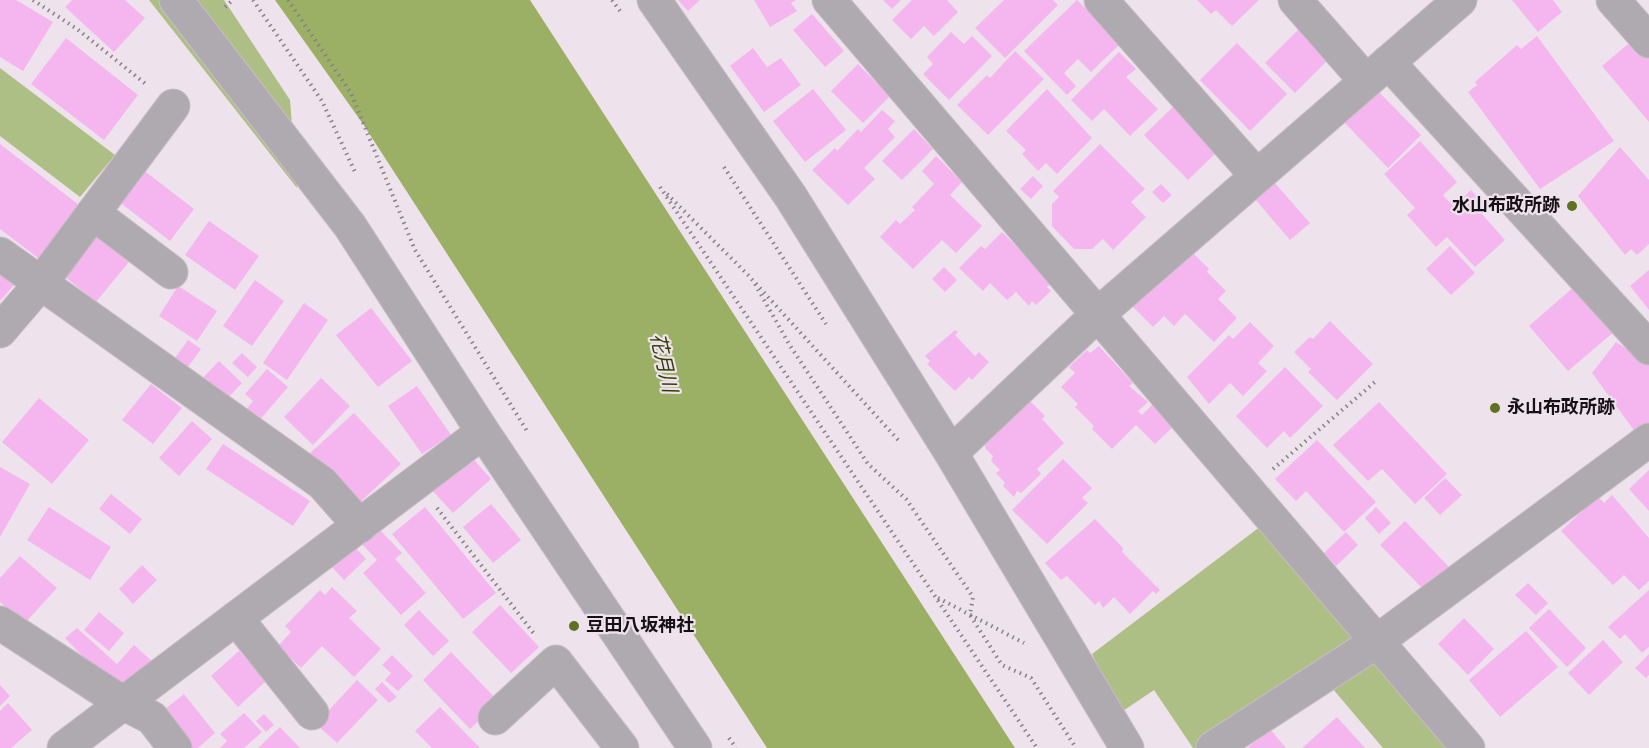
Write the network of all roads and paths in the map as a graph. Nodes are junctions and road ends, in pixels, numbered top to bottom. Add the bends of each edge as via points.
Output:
1 (33, 0) edge
2 (176, 0) edge
3 (253, 0) edge
4 (288, 0) edge
5 (654, 0) edge
6 (829, 0) edge
7 (1101, 0) edge
8 (1294, 0) edge
9 (1460, 0) edge
10 (1613, 0) edge
11 (1649, 41) edge
12 (1377, 72) junction
13 (173, 106) joint
14 (357, 176) dead end
15 (1257, 176) junction
16 (93, 213) junction
17 (0, 254) edge
18 (171, 272) dead end
19 (41, 283) junction
20 (755, 284) junction
21 (1096, 316) junction
22 (0, 330) edge
23 (1649, 348) edge
24 (1375, 382) dead end
25 (483, 432) junction
26 (532, 438) dead end
27 (1649, 440) edge
28 (908, 450) dead end
29 (951, 453) junction
30 (417, 482) junction
31 (1247, 491) junction
32 (360, 526) junction
33 (937, 598) junction
34 (970, 615) junction
35 (236, 618) junction
36 (0, 623) edge
37 (1376, 642) junction
38 (1032, 648) dead end
39 (556, 662) junction
40 (123, 703) junction
41 (312, 713) dead end
42 (495, 718) dead end
43 (723, 728) dead end
44 (64, 748) edge
45 (175, 748) edge
46 (622, 748) edge
47 (695, 748) edge
48 (736, 748) edge
49 (1037, 748) edge
50 (1076, 748) edge
51 (1127, 748) edge
52 (1213, 748) edge
53 (1468, 748) edge

1 - 13 path via 77,29
2 - 25 street via 350,226
3 - 14 path via 322,101
4 - 26 path via 351,93 415,250
5 - 29 street via 791,197
6 - 21 street
7 - 15 street
8 - 12 street
9 - 12 street
10 - 11 street
12 - 15 street
12 - 23 street
13 - 16 street
15 - 21 street
16 - 18 street
16 - 19 street
17 - 19 street
19 - 22 street
19 - 32 street via 322,483
20 - 28 path
20 - 33 path via 660,187
20 - 34 path via 789,344 868,464 906,499 974,597
21 - 29 street
21 - 31 street
24 - 31 path
25 - 30 street
25 - 47 street
27 - 37 street
29 - 51 street
30 - 32 street
30 - 39 path
31 - 37 street
32 - 35 street
33 - 34 path
33 - 49 path
34 - 38 path
34 - 50 path via 1002,665 1031,678
35 - 40 street
35 - 41 street
36 - 40 street
37 - 52 street
37 - 53 street
39 - 42 street
39 - 46 street
40 - 44 street
40 - 45 street via 152,718
43 - 48 path

